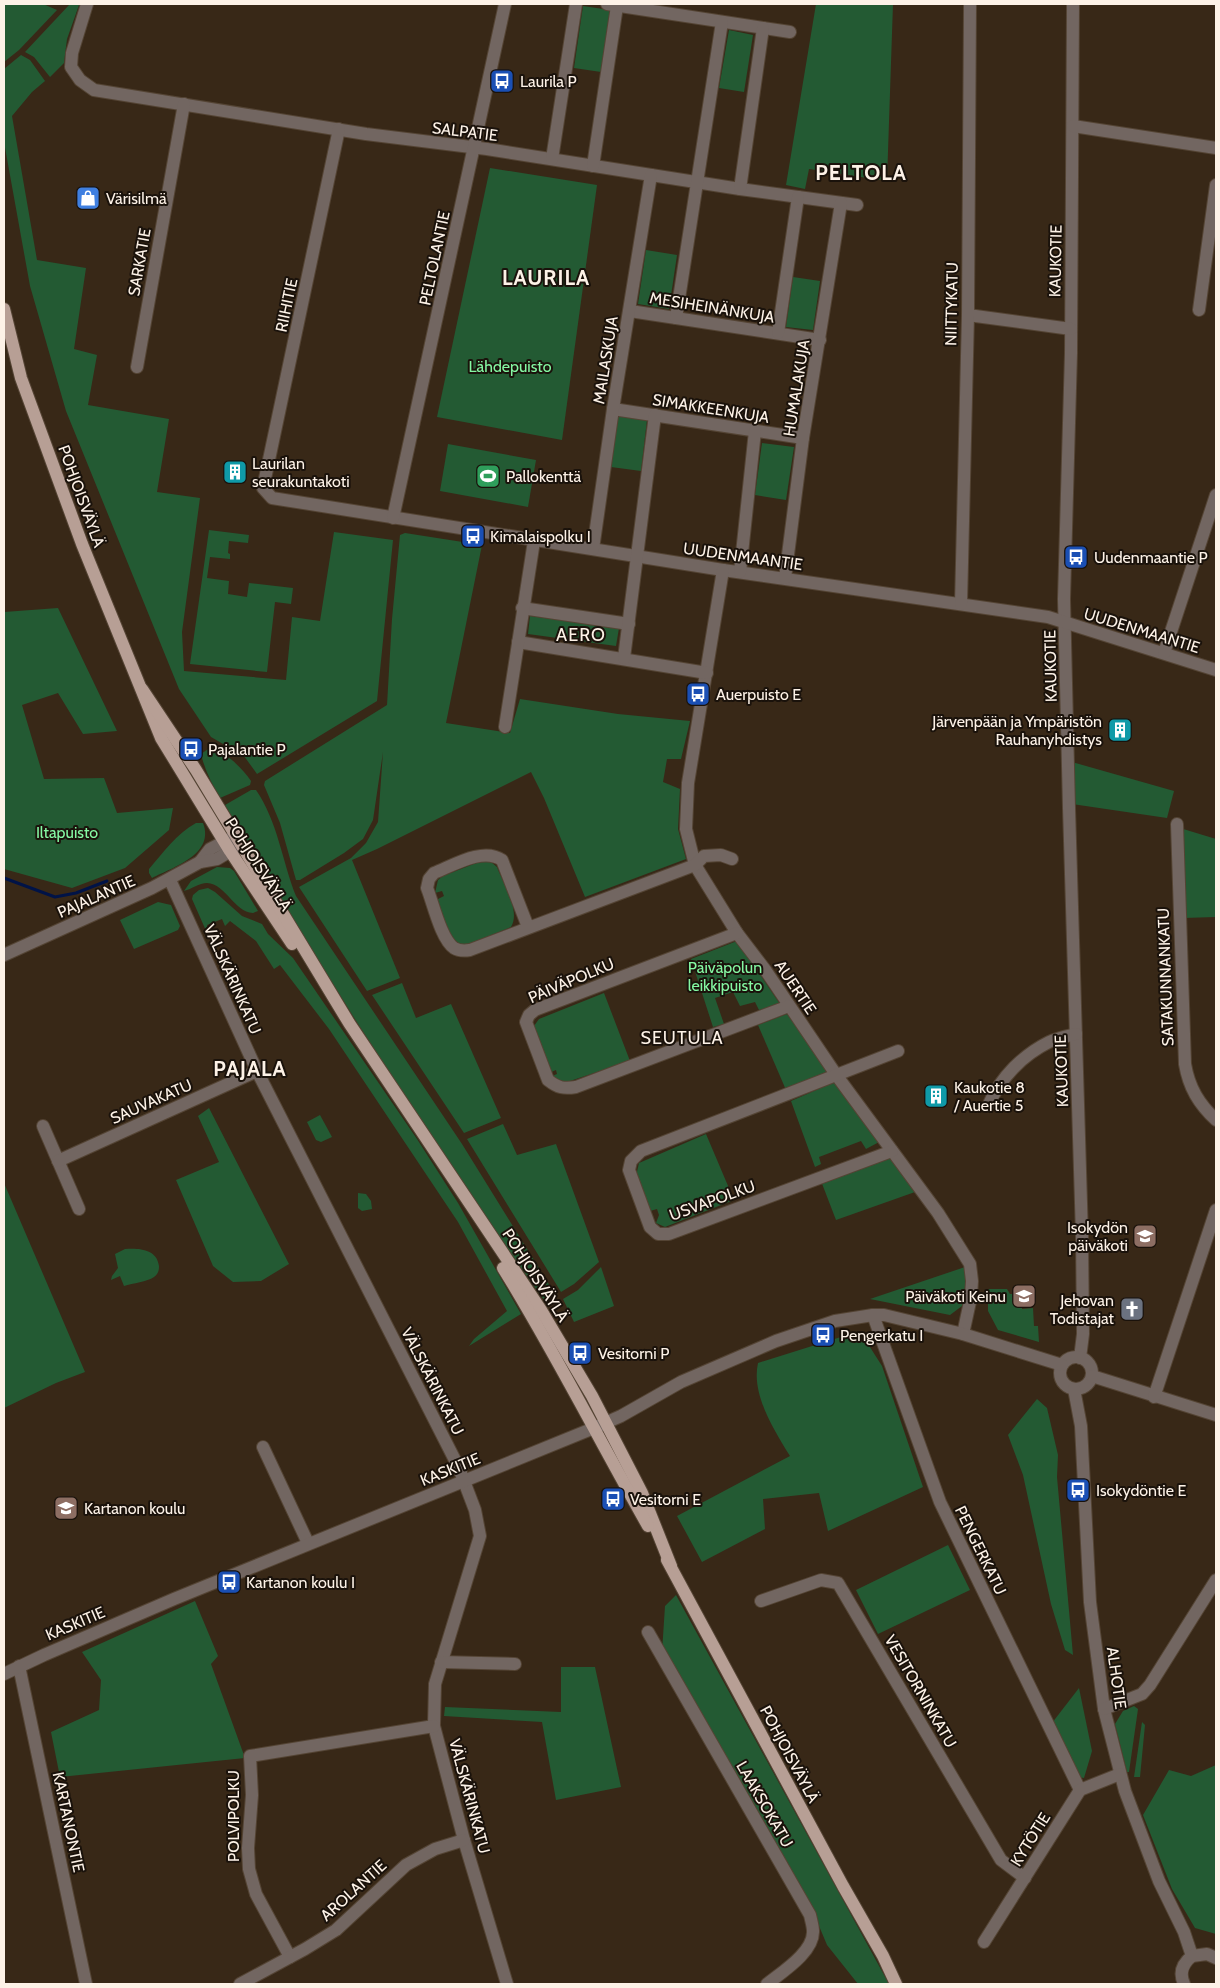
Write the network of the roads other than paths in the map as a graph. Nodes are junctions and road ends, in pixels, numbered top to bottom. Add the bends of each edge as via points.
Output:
1 (87, 4) edge
2 (505, 4) edge
3 (576, 4) edge
4 (970, 4) edge
5 (1073, 4) edge
6 (612, 5) edge
7 (722, 22) junction
8 (763, 28) junction
9 (790, 32) dead end
10 (184, 104) junction
11 (1073, 126) junction
12 (339, 129) junction
13 (1216, 148) edge
14 (474, 149) junction
15 (552, 160) junction
16 (593, 166) junction
17 (651, 175) junction
18 (696, 182) junction
19 (1216, 185) edge
20 (740, 189) junction
21 (798, 197) junction
22 (842, 203) junction
23 (858, 205) dead end
24 (4, 309) edge
25 (1199, 310) dead end
26 (630, 311) junction
27 (968, 316) junction
28 (676, 318) junction
29 (1071, 329) junction
30 (778, 333) junction
31 (820, 340) junction
32 (137, 367) dead end
33 (613, 409) junction
34 (655, 416) junction
35 (755, 431) junction
36 (803, 438) junction
37 (263, 488) joint
38 (1216, 495) edge
39 (393, 518) junction
40 (534, 541) junction
41 (593, 549) junction
42 (637, 556) junction
43 (723, 570) junction
44 (740, 572) junction
45 (785, 578) junction
46 (961, 604) junction
47 (522, 608) junction
48 (1066, 622) junction
49 (629, 624) junction
50 (518, 642) junction
51 (1164, 653) junction
52 (624, 658) junction
53 (1216, 670) edge
54 (707, 673) junction
55 (142, 690) junction
56 (505, 728) dead end
57 (1177, 824) dead end
58 (239, 840) junction
59 (227, 847) junction
60 (732, 859) dead end
61 (695, 865) junction
62 (170, 880) junction
63 (528, 927) junction
64 (736, 933) junction
65 (4, 955) edge
66 (789, 1006) junction
67 (349, 1023) junction
68 (1076, 1034) junction
69 (898, 1051) dead end
70 (257, 1071) junction
71 (837, 1076) junction
72 (990, 1104) dead end
73 (1216, 1120) edge
74 (43, 1126) dead end
75 (892, 1151) junction
76 (58, 1161) junction
77 (79, 1209) dead end
78 (1216, 1210) edge
79 (873, 1315) junction
80 (963, 1334) junction
81 (1080, 1358) junction
82 (1062, 1365) junction
83 (1092, 1376) junction
84 (1074, 1389) junction
85 (1154, 1397) junction
86 (1216, 1416) edge
87 (600, 1426) junction
88 (263, 1447) dead end
89 (465, 1481) junction
90 (308, 1543) junction
91 (1215, 1586) edge
92 (761, 1601) dead end
93 (648, 1632) dead end
94 (441, 1662) junction
95 (515, 1664) dead end
96 (19, 1666) junction
97 (4, 1674) edge
98 (1104, 1709) junction
99 (434, 1726) junction
100 (1120, 1774) junction
101 (1080, 1790) junction
102 (464, 1840) junction
103 (1025, 1878) junction
104 (984, 1942) dead end
105 (883, 1956) junction
106 (1192, 1956) junction
107 (290, 1957) junction
108 (1216, 1958) edge
109 (1180, 1982) edge
110 (86, 1984) edge
111 (240, 1984) edge
112 (507, 1984) edge
113 (767, 1984) edge
114 (896, 1984) edge
115 (906, 1984) edge

1 - 10 street, SALPATIE via 72,53 70,67 75,74 94,90
2 - 14 street, PELTOLANTIE
3 - 15 street
4 - 27 street, NIITTYKATU
5 - 11 street, KAUKOTIE
6 - 7 street
6 - 16 street
7 - 8 street
7 - 18 street
8 - 9 street
8 - 20 street
10 - 12 street, SALPATIE
10 - 32 street, SARKATIE
11 - 13 street
11 - 29 street, KAUKOTIE
12 - 14 street, SALPATIE
12 - 37 street, RIIHITIE
14 - 15 street, SALPATIE
14 - 39 street, PELTOLANTIE
15 - 16 street, SALPATIE
16 - 17 street, SALPATIE
17 - 18 street, SALPATIE
17 - 26 street, MAILASKUJA
18 - 20 street, SALPATIE
18 - 28 street
19 - 25 street
20 - 21 street, SALPATIE
21 - 22 street, SALPATIE
21 - 30 street
22 - 23 street, SALPATIE
22 - 31 street, HUMALAKUJA
24 - 55 main road, POHJOISVÄYLÄ via 21,378 82,544
26 - 28 street, MESIHEINÄNKUJA
26 - 33 street, MAILASKUJA
27 - 29 street
27 - 46 street, NIITTYKATU
28 - 30 street, MESIHEINÄNKUJA
29 - 48 street, KAUKOTIE
30 - 31 street, MESIHEINÄNKUJA
31 - 36 street, HUMALAKUJA
33 - 34 street, SIMAKKEENKUJA
33 - 41 street, MAILASKUJA
34 - 35 street, SIMAKKEENKUJA
34 - 42 street
35 - 36 street, SIMAKKEENKUJA
35 - 44 street
36 - 45 street, HUMALAKUJA
37 - 39 street, UUDENMAANTIE via 272,498
38 - 51 street
39 - 40 street, UUDENMAANTIE
40 - 41 street, UUDENMAANTIE
40 - 47 street
41 - 42 street, UUDENMAANTIE
42 - 43 street, UUDENMAANTIE
42 - 49 street
43 - 44 street, UUDENMAANTIE
43 - 54 street, AUERTIE
44 - 45 street, UUDENMAANTIE
45 - 46 street, UUDENMAANTIE
46 - 48 street, UUDENMAANTIE
47 - 49 street
47 - 50 street
48 - 51 street, UUDENMAANTIE
48 - 68 street, KAUKOTIE
49 - 52 street
50 - 52 street
50 - 56 street
51 - 53 street, UUDENMAANTIE
52 - 54 street
54 - 61 street, AUERTIE via 688,782 686,829
55 - 58 main road, POHJOISVÄYLÄ
55 - 59 main road, POHJOISVÄYLÄ via 161,738
57 - 73 street, SATAKUNNANKATU via 1185,1064 1195,1095
58 - 59 street, PAJALANTIE
58 - 67 main road, POHJOISVÄYLÄ
59 - 62 street, PAJALANTIE via 217,859 200,862
59 - 67 main road, POHJOISVÄYLÄ via 316,980
60 - 61 street via 722,855 704,856
61 - 63 street
61 - 64 street, AUERTIE
62 - 65 street, PAJALANTIE
62 - 70 street, VÄLSKÄRINKATU
63 - 63 street via 460,951 445,936 427,888 429,880 434,873 484,855 495,855 502,860
64 - 66 street, AUERTIE
64 - 66 street, PÄIVÄPOLKU via 535,1010 526,1022 548,1080 563,1089 576,1087
66 - 71 street, AUERTIE
67 - 87 main road, POHJOISVÄYLÄ via 461,1192 494,1254
68 - 72 street via 1050,1042 1017,1064 997,1087
68 - 81 street, KAUKOTIE via 1082,1236 1083,1334
69 - 71 street
70 - 76 street, SAUVAKATU
70 - 89 street, VÄLSKÄRINKATU
71 - 75 street, AUERTIE
71 - 75 street, USVAPOLKU via 641,1151 631,1161 629,1170 650,1226 658,1234 669,1234
74 - 76 street
75 - 80 street, AUERTIE via 938,1213 970,1264 971,1297
76 - 77 street
78 - 85 street
79 - 80 street, KASKITIE
79 - 87 street, KASKITIE via 835,1321 776,1341 681,1382
79 - 101 street, PENGERKATU via 940,1502
80 - 82 street, KASKITIE
81 - 82 street via 1071,1358
81 - 83 street via 1089,1364
82 - 84 street via 1062,1381
83 - 84 street via 1086,1386
83 - 85 street
84 - 98 street, ALHOTIE via 1081,1426 1090,1602
85 - 86 street
87 - 89 street, KASKITIE
87 - 105 main road, POHJOISVÄYLÄ via 671,1566
88 - 90 street
89 - 90 street, KASKITIE
89 - 94 street, VÄLSKÄRINKATU via 480,1536
90 - 96 street, KASKITIE
91 - 98 street via 1142,1694
92 - 103 street, VESITORNINKATU via 821,1580 838,1583 1001,1860
93 - 113 street, LAAKSOKATU via 810,1915 813,1932 809,1945 802,1956
94 - 95 street
94 - 99 street, VÄLSKÄRINKATU via 435,1684
96 - 97 street, KASKITIE
96 - 110 street, KARTANONTIE
98 - 100 street, ALHOTIE
99 - 102 street, VÄLSKÄRINKATU
99 - 107 street, POLVIPOLKU via 250,1756 249,1869 256,1894
100 - 101 street
100 - 106 street, ALHOTIE via 1159,1881
101 - 103 street, KYTÖTIE
102 - 107 street, AROLANTIE via 435,1849 406,1865 336,1930
102 - 112 street, VÄLSKÄRINKATU
103 - 104 street, KYTÖTIE
105 - 114 main road, POHJOISVÄYLÄ
105 - 115 main road, POHJOISVÄYLÄ
106 - 108 street via 1207,1954
106 - 109 street via 1184,1964
107 - 111 street, AROLANTIE

